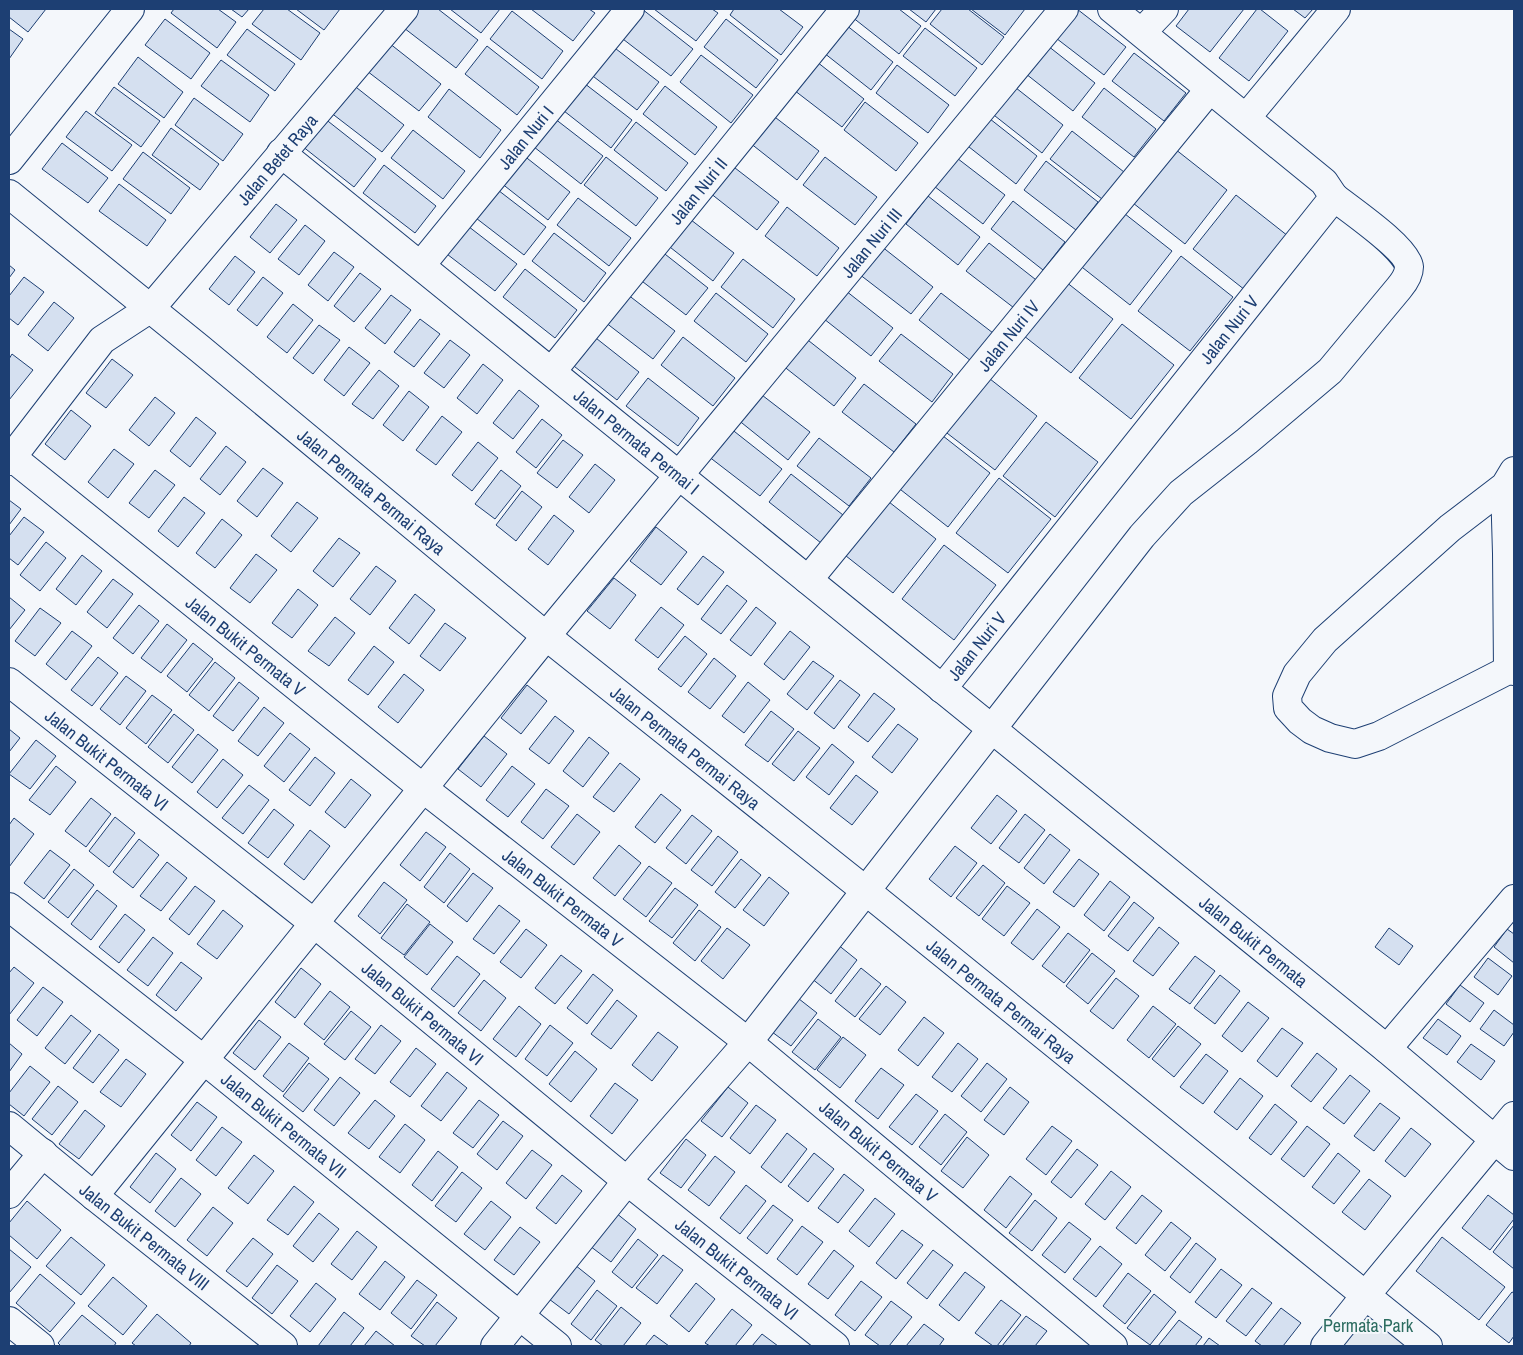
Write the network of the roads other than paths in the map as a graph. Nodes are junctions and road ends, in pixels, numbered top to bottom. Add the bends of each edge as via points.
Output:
1 (130, 9) edge
2 (404, 9) edge
3 (630, 9) edge
4 (844, 9) edge
5 (1064, 9) edge
6 (1112, 9) edge
7 (1164, 9) edge
8 (1336, 9) edge
9 (1142, 32) junction
10 (1209, 90) junction
11 (1246, 118) junction
12 (281, 153) junction
13 (9, 160) edge
14 (9, 194) edge
15 (1334, 197) junction
16 (421, 266) junction
17 (151, 308) junction
18 (552, 371) junction
19 (10, 458) edge
20 (679, 475) junction
21 (1510, 478) edge
22 (808, 580) junction
23 (546, 636) junction
24 (1511, 670) edge
25 (9, 682) edge
26 (942, 689) junction
27 (993, 729) junction
28 (424, 789) junction
29 (866, 891) junction
30 (1514, 899) edge
31 (9, 907) edge
32 (315, 924) junction
33 (748, 1042) junction
34 (1387, 1049) junction
35 (204, 1060) junction
36 (1514, 1116) edge
37 (10, 1131) edge
38 (1504, 1148) edge
39 (43, 1153) junction
40 (628, 1181) junction
41 (9, 1194) edge
42 (94, 1196) junction
43 (1365, 1296) junction
44 (520, 1317) junction
45 (9, 1321) edge
46 (40, 1346) edge
47 (282, 1346) edge
48 (495, 1346) edge
49 (557, 1346) edge
50 (834, 1346) edge
51 (1113, 1346) edge
52 (1325, 1346) edge
53 (1428, 1346) edge

1 - 13 street
2 - 12 street, Jalan Betet Raya
3 - 16 street, Jalan Nuri I
4 - 18 street, Jalan Nuri II
5 - 20 street, Jalan Nuri III
6 - 9 street
7 - 9 street
8 - 11 street
9 - 10 street
10 - 11 street
10 - 22 street, Jalan Nuri IV
11 - 15 street via 1324,182
12 - 16 street, Jalan Permata Permai I
12 - 17 street, Jalan Betet Raya
14 - 17 street, Jalan Permata Permai Raya
15 - 26 street, Jalan Nuri V
15 - 27 street via 1397,246 1408,261 1409,268 1400,288 1330,371 1181,493 1142,536
16 - 18 street, Jalan Permata Permai I
17 - 19 street, Jalan Betet Raya via 102,340
17 - 23 street, Jalan Permata Permai Raya
18 - 20 street, Jalan Permata Permai I
19 - 28 street, Jalan Bukit Permata V
20 - 22 street, Jalan Permata Permai I
20 - 23 street, Jalan Nuri III
21 - 24 street
21 - 24 street via 1325,640 1297,674 1287,696 1288,708 1312,730 1354,744 1379,736
22 - 26 street, Jalan Permata Permai I
23 - 28 street, Jalan Nuri III
23 - 29 street, Jalan Permata Permai Raya
25 - 32 street, Jalan Bukit Permata VI
26 - 27 street, Jalan Permata Permai I
27 - 29 street
27 - 34 street, Jalan Bukit Permata
28 - 32 street, Jalan Nuri III
28 - 33 street, Jalan Bukit Permata V
29 - 33 street
29 - 43 street, Jalan Permata Permai Raya
30 - 34 street
31 - 35 street, Jalan Bukit Permata VII
32 - 35 street, Jalan Nuri III
32 - 40 street, Jalan Bukit Permata VI
33 - 40 street
33 - 51 street, Jalan Bukit Permata V
34 - 38 street, Jalan Bukit Permata
35 - 42 street, Jalan Nuri III
35 - 44 street, Jalan Bukit Permata VII
36 - 38 street
37 - 39 street, Jalan Bukit Permata VIII
38 - 43 street
39 - 41 street
39 - 42 street, Jalan Bukit Permata VIII
40 - 44 street
40 - 50 street, Jalan Bukit Permata VI
42 - 47 street, Jalan Bukit Permata VIII
43 - 52 street
43 - 53 street, Jalan Permata Permai Raya
44 - 48 street
44 - 49 street, Jalan Bukit Permata VII
45 - 46 street

